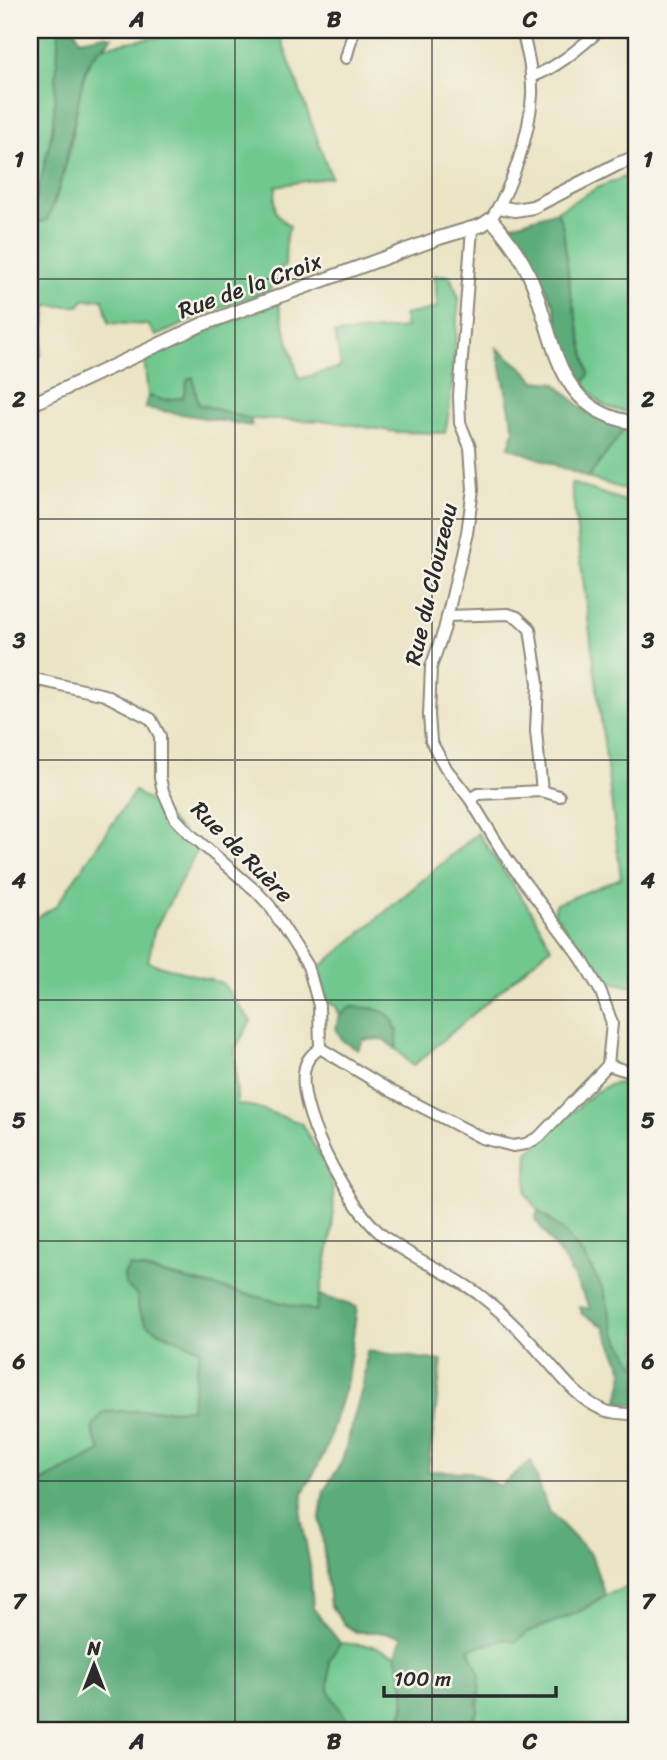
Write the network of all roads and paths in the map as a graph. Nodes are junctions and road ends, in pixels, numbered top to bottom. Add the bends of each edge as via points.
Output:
1 (354, 30) edge
2 (522, 30) edge
3 (600, 30) edge
4 (346, 58) dead end
5 (531, 77) junction
6 (637, 157) edge
7 (499, 207) junction
8 (491, 219) junction
9 (472, 229) junction
10 (30, 405) edge
11 (637, 423) edge
12 (447, 616) junction
13 (32, 680) edge
14 (30, 724) edge
15 (542, 791) junction
16 (559, 796) dead end
17 (470, 799) junction
18 (320, 1048) junction
19 (608, 1065) junction
20 (637, 1071) edge
21 (637, 1415) edge

1 - 4 street
2 - 5 street
3 - 5 street
5 - 7 street via 528,124
6 - 7 street via 533,207 515,211
7 - 8 street
8 - 9 street, Rue de la Croix
8 - 11 street via 526,266 559,365 573,389 600,413
9 - 10 street, Rue de la Croix via 203,324
9 - 12 street, Rue du Clouzeau via 459,396 473,489
12 - 15 street via 508,614 530,629 538,683
12 - 17 street, Rue du Clouzeau via 431,667 431,741
13 - 14 street
13 - 18 street, Rue de Ruère via 105,695 151,719 160,736 163,791 175,818 270,906 308,966 319,1006
15 - 16 street
15 - 17 street via 478,794
17 - 19 street, Rue du Clouzeau via 601,992 612,1023
18 - 19 street via 482,1138 513,1146 539,1136
18 - 21 street via 305,1066 309,1113 320,1143 365,1219 409,1254 480,1294 576,1394 604,1411
19 - 20 street

